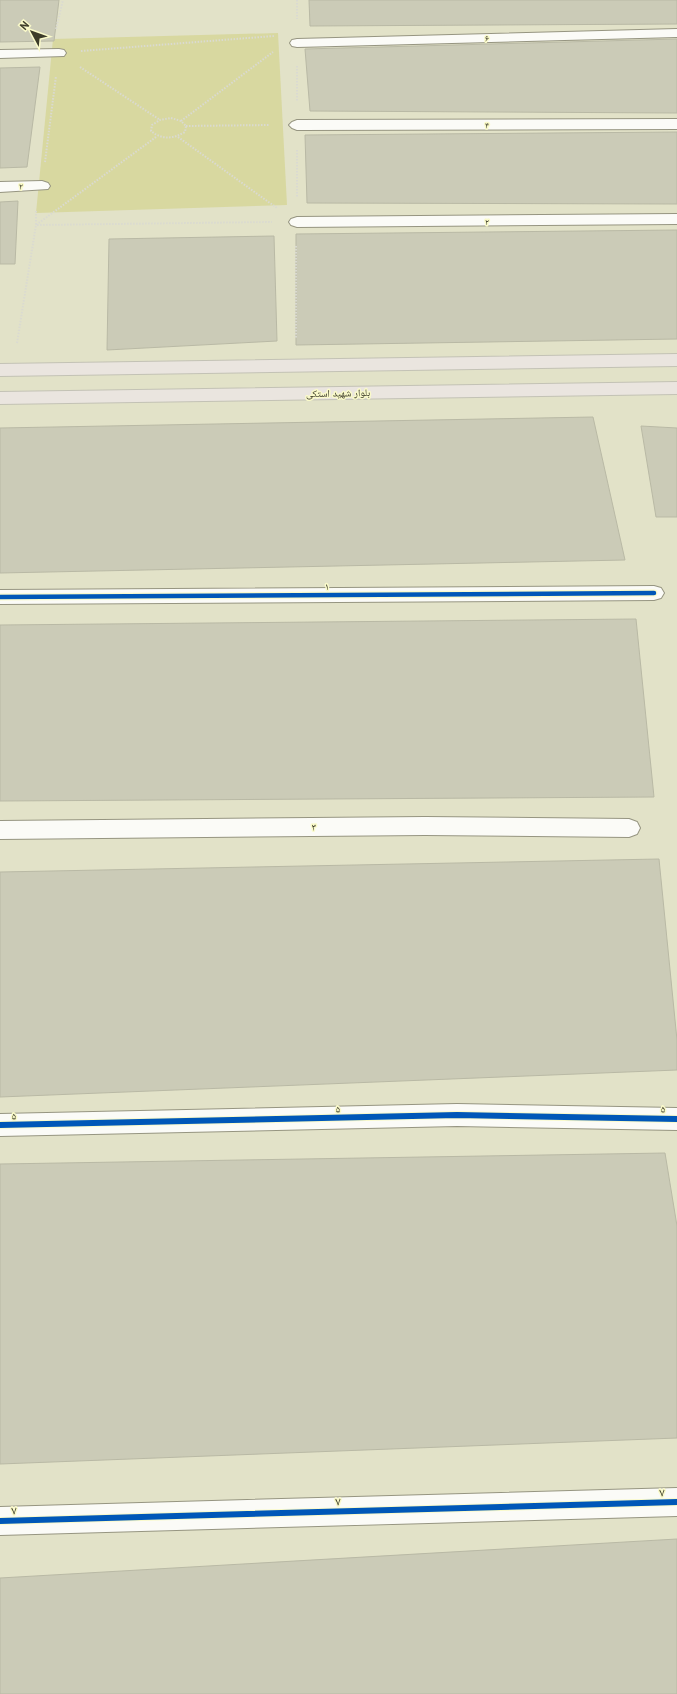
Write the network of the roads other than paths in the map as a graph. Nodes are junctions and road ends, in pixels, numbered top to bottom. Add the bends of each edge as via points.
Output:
1 (677, 33) edge
2 (297, 38) road end
3 (59, 53) road end
4 (0, 54) edge
5 (677, 124) edge
6 (297, 125) road end
7 (42, 186) dead end
8 (0, 187) edge
9 (677, 219) edge
10 (297, 222) road end
11 (677, 360) edge
12 (0, 370) edge
13 (677, 388) edge
14 (0, 398) edge
15 (654, 593) dead end
16 (0, 597) edge
17 (629, 828) dead end
18 (0, 830) edge
19 (677, 1119) edge
20 (0, 1125) edge
21 (677, 1502) edge
22 (0, 1521) edge

1 - 2 street, ۶
3 - 4 street
5 - 6 street, ۴
7 - 8 street, ۲
9 - 10 street, ۲
11 - 12 main road
13 - 14 main road, بلوار شهید استکی
15 - 16 street, ۱
17 - 18 street, ۳ via 417,826
19 - 20 street, ۵ via 457,1115
21 - 22 street, ۷

